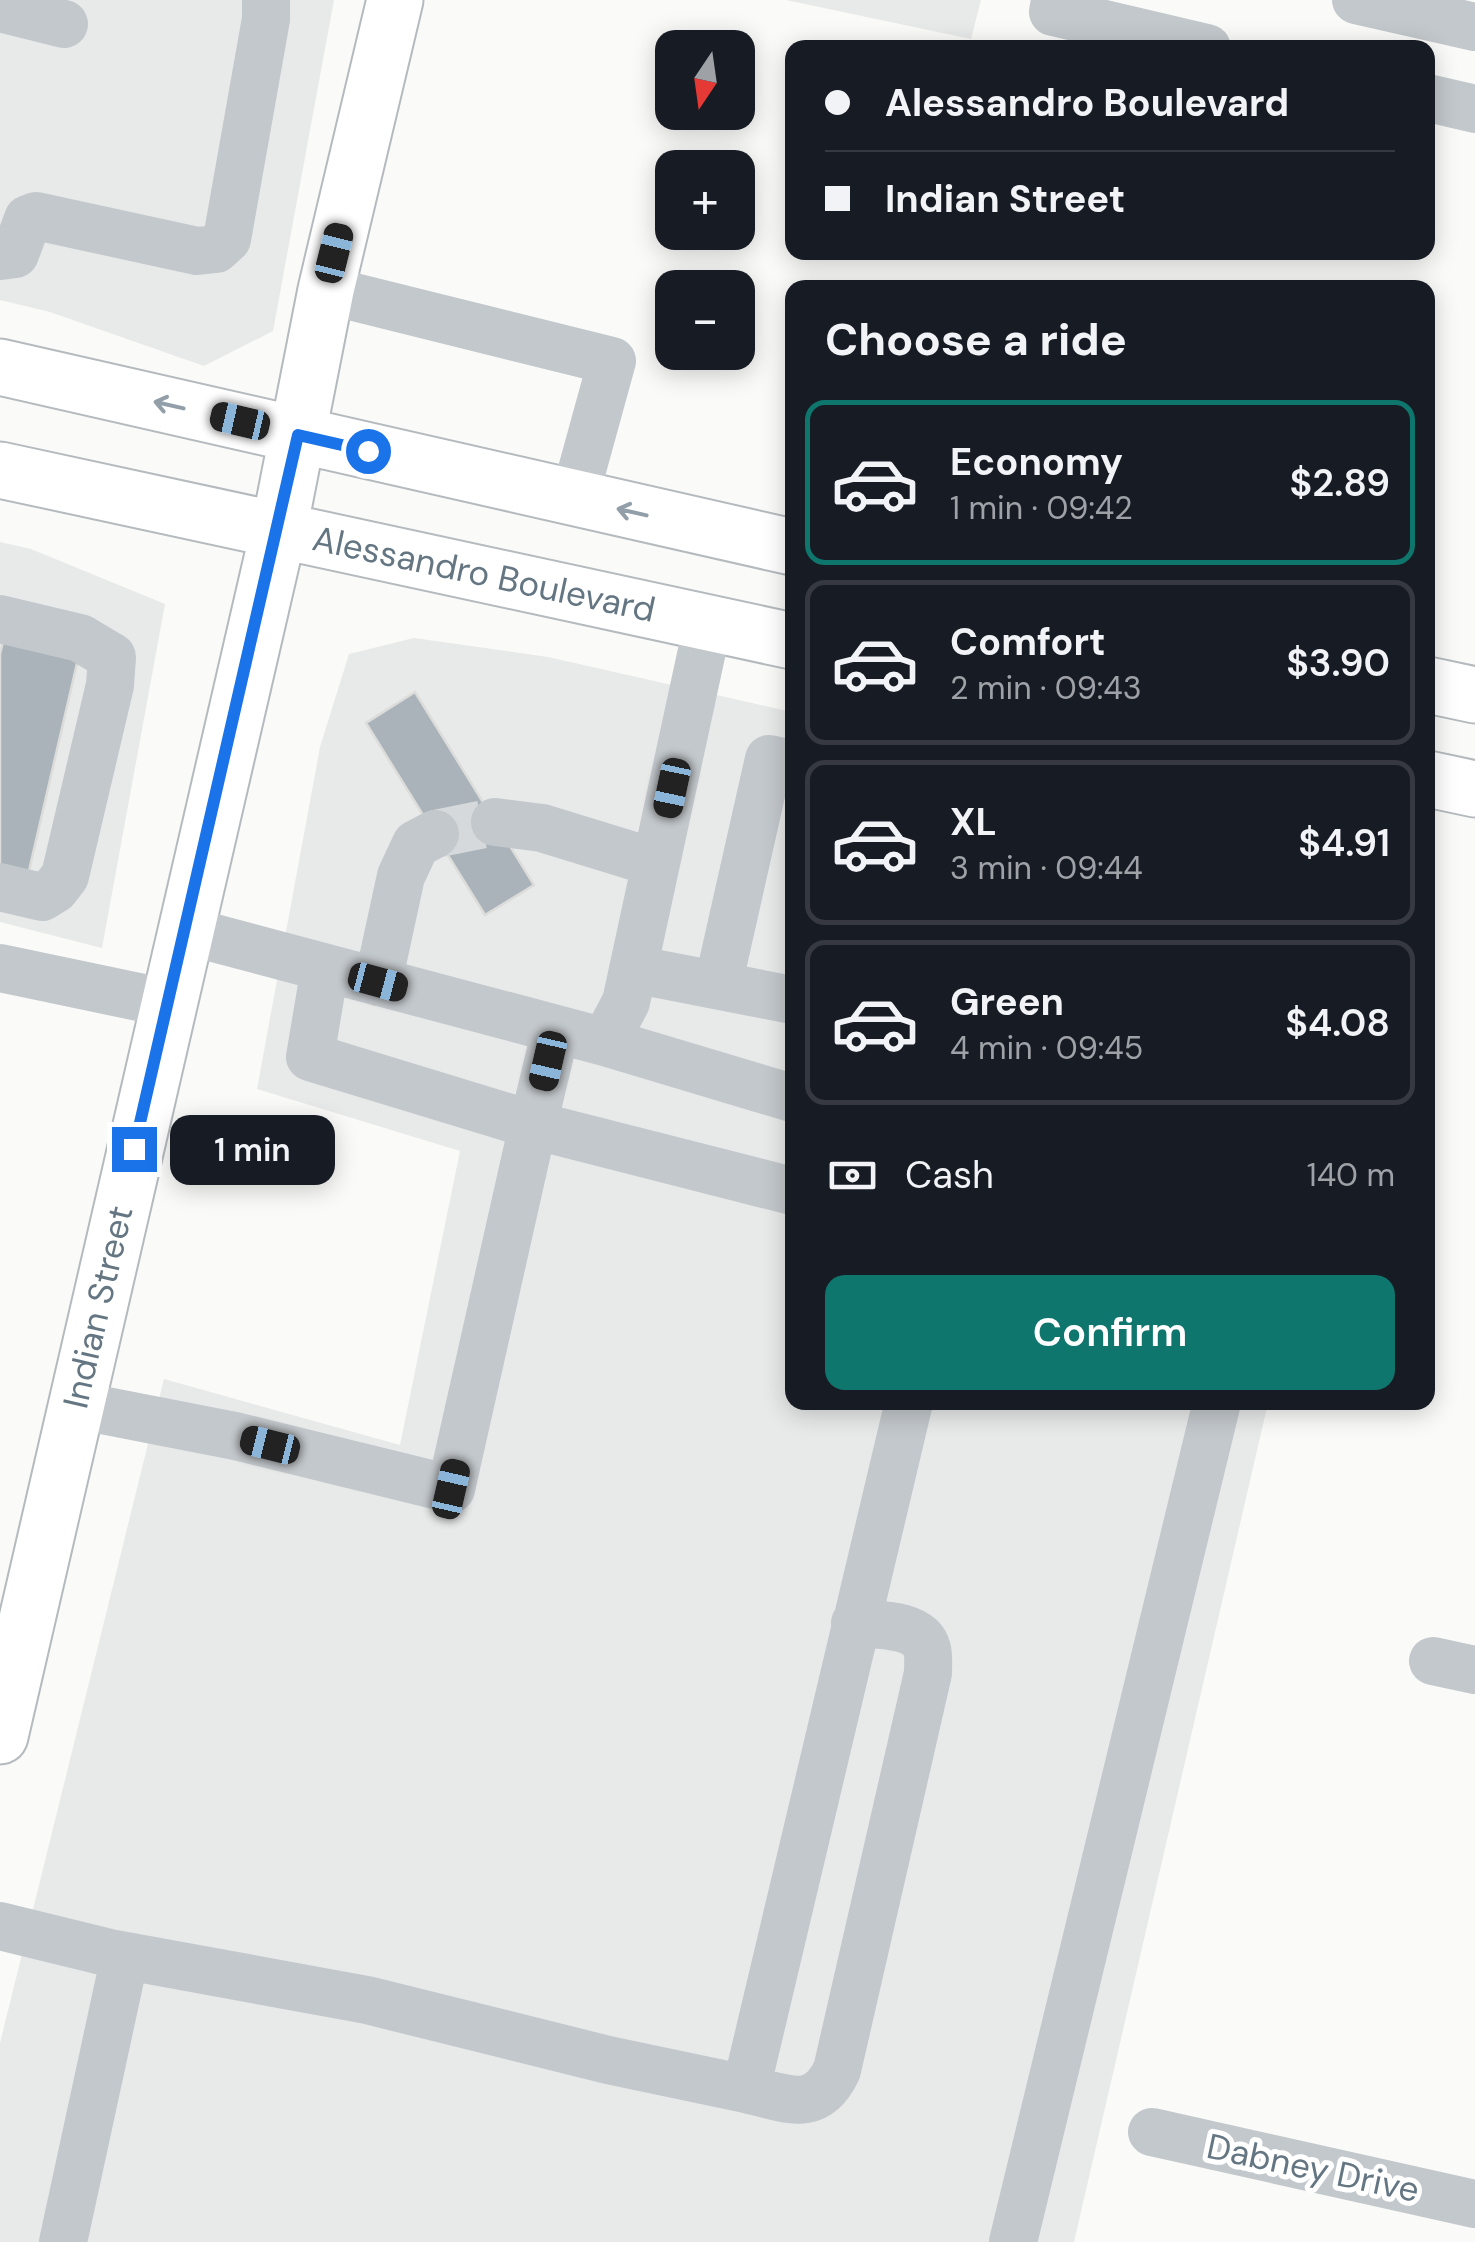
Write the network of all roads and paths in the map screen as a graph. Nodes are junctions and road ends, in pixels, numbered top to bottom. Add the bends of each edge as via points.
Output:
1 (266, 0) edge
2 (395, 0) edge
3 (1056, 0) edge
4 (1356, 0) edge
5 (0, 8) edge
6 (64, 24) dead end
7 (1475, 27) edge
8 (1173, 40) edge
9 (1435, 100) edge
10 (1475, 109) edge
11 (0, 256) edge
12 (326, 290) junction
13 (0, 366) edge
14 (298, 435) junction
15 (0, 470) edge
16 (574, 498) junction
17 (278, 529) junction
18 (785, 545) edge
19 (0, 619) edge
20 (708, 623) junction
21 (785, 640) edge
22 (1435, 687) edge
23 (1475, 696) edge
24 (785, 762) edge
25 (1435, 780) edge
26 (1475, 789) edge
27 (495, 822) tunnel mouth
28 (435, 834) tunnel mouth
29 (656, 862) junction
30 (0, 887) edge
31 (184, 930) junction
32 (0, 968) edge
33 (325, 968) junction
34 (633, 969) junction
35 (378, 982) junction
36 (718, 985) junction
37 (785, 999) edge
38 (167, 1003) junction
39 (556, 1029) junction
40 (605, 1042) junction
41 (785, 1096) edge
42 (534, 1125) junction
43 (785, 1188) edge
44 (76, 1405) junction
45 (907, 1410) edge
46 (1215, 1410) edge
47 (856, 1623) junction
48 (4, 1700) edge
49 (0, 1926) edge
50 (125, 1956) junction
51 (746, 2089) junction
52 (1152, 2132) dead end
53 (1475, 2204) edge
54 (64, 2242) edge
55 (1014, 2242) edge

1 - 11 street via 227,240 197,251 36,216 28,219 15,254
2 - 12 main road, Indian Street
3 - 8 street via 1052,12
4 - 7 street
5 - 6 street
9 - 10 street
12 - 14 main road, Indian Street
12 - 16 street via 612,361
14 -> 13 main road
14 - 16 main road
14 - 17 main road, Indian Street
15 - 17 main road, Alessandro Boulevard
18 -> 16 main road
17 - 20 main road, Alessandro Boulevard
17 - 31 main road, Indian Street
19 - 30 street via 80,638 112,657 65,876 42,897
20 - 21 main road, Alessandro Boulevard
20 - 29 street
22 - 23 main road
24 - 36 street via 769,759
25 - 26 main road
27 - 29 street via 542,828
28 - 35 street via 416,844 401,876
29 - 34 street
31 - 33 street
31 - 38 main road, Indian Street
32 - 38 street
33 - 35 street
33 - 42 street via 310,1057
34 - 36 street
34 - 40 street via 626,1002
35 - 39 street
36 - 37 street
38 - 44 main road, Indian Street
39 - 40 street
39 - 42 street
40 - 41 street
42 - 43 street
42 - 44 street via 451,1489
44 - 48 main road, Indian Street
45 - 47 street
46 - 55 street
47 - 51 street
47 - 51 street via 921,1637 928,1673 837,2070 816,2098
49 - 50 street
50 - 51 street via 367,2000
50 - 54 street
52 - 53 street, Dabney Drive

